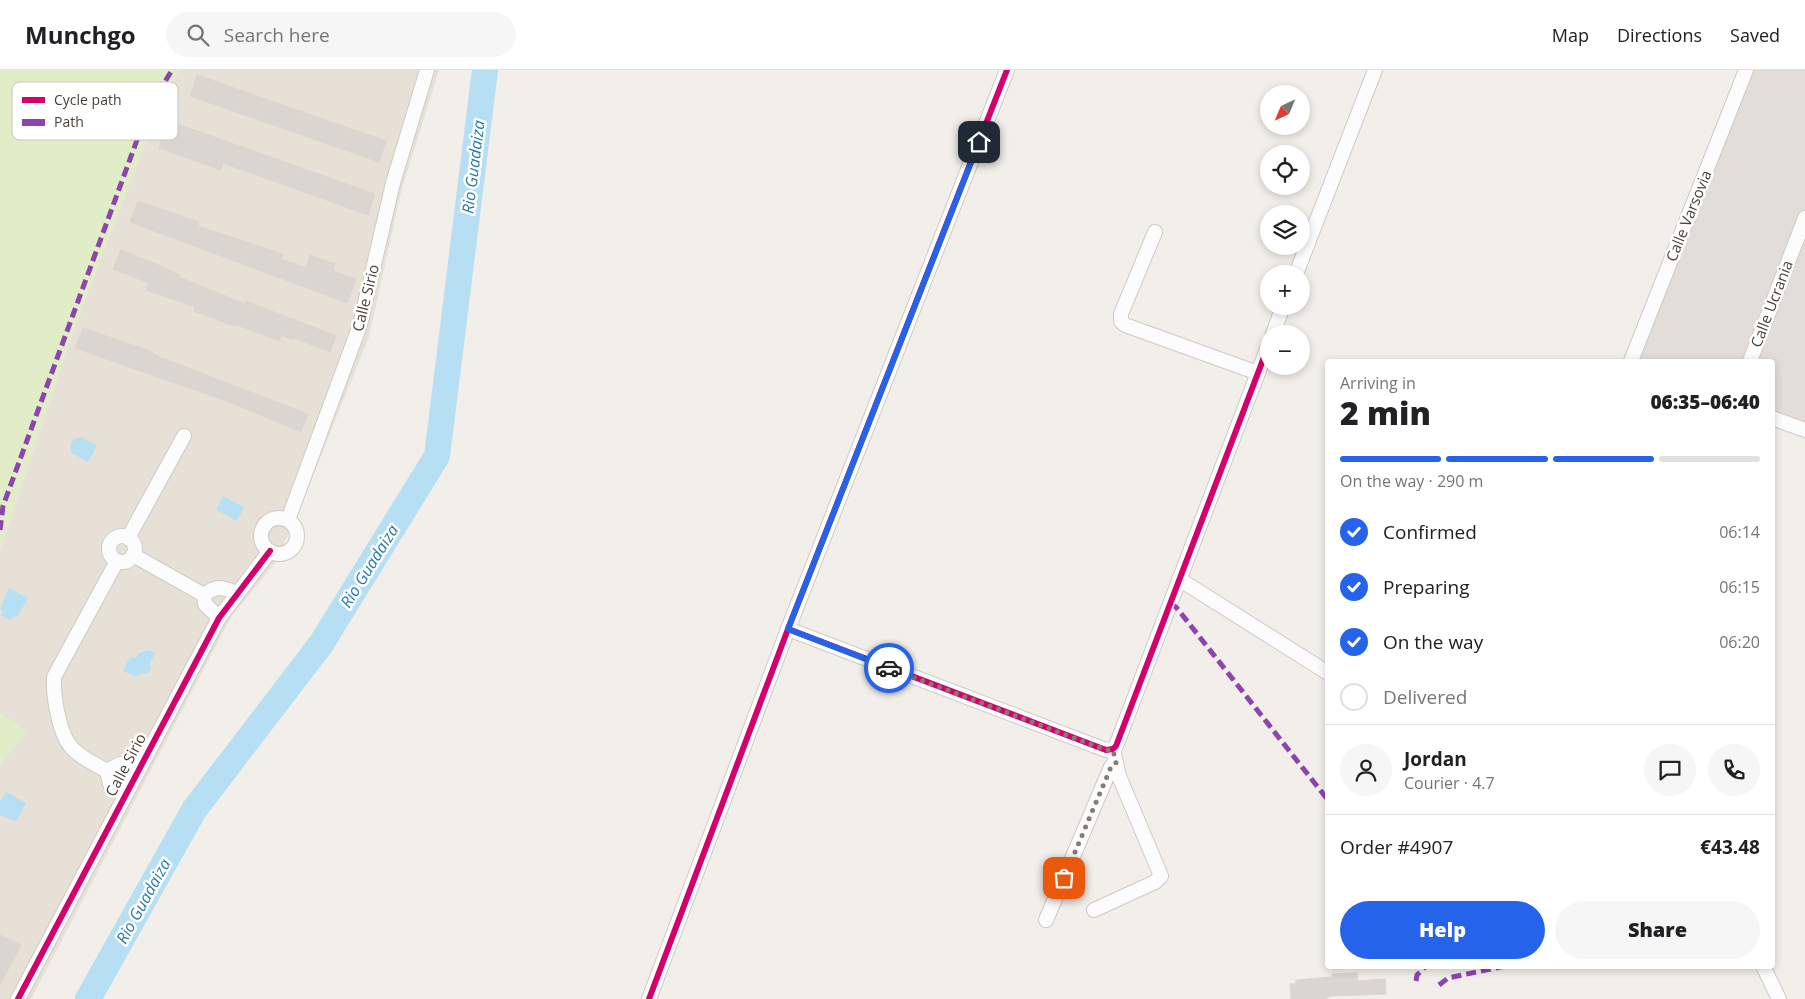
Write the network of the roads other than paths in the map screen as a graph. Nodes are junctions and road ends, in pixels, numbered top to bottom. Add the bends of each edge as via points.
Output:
1 (427, 70) edge
2 (1008, 70) edge
3 (1374, 70) edge
4 (1746, 70) edge
5 (1805, 218) edge
6 (1154, 232) dead end
7 (1299, 265) edge
8 (1633, 359) edge
9 (1751, 359) edge
10 (1260, 368) edge
11 (1258, 373) junction
12 (1775, 419) edge
13 (1805, 430) edge
14 (184, 436) dead end
15 (288, 520) junction
16 (128, 538) junction
17 (270, 551) junction
18 (134, 555) junction
19 (116, 561) junction
20 (1179, 579) junction
21 (237, 594) junction
22 (204, 595) junction
23 (219, 618) junction
24 (788, 629) junction
25 (1325, 672) edge
26 (1114, 756) junction
27 (107, 771) junction
28 (137, 772) junction
29 (124, 796) junction
30 (1094, 910) dead end
31 (1046, 920) dead end
32 (1764, 969) edge
33 (18, 999) edge
34 (648, 999) edge
35 (1779, 999) edge

1 - 15 street, Calle Sirio via 393,183 360,324
2 - 24 street
3 - 7 street
4 - 8 street, Calle Varsovia
5 - 9 street, Calle Ucrania
6 - 11 street via 1121,321
10 - 11 street
11 - 20 street
12 - 13 street
14 - 16 street
15 - 17 street via 279,518 263,527 263,545
15 - 17 street via 297,536 295,545 288,552
16 - 18 street via 135,549
16 - 19 street via 115,538 110,544 111,557
17 - 21 street, Calle Sirio
18 - 19 street via 126,561
18 - 22 street
19 - 27 street via 54,677 53,694 67,742
20 - 25 street
20 - 26 street
21 - 22 street via 219,587
21 - 23 street, Calle Sirio
22 - 23 street via 205,604
23 - 28 street, Calle Sirio
24 - 26 street via 1106,750
24 - 34 street
26 - 30 street via 1119,776 1161,876 1155,882
26 - 31 street
27 - 28 street via 120,764
27 - 29 street via 110,784
28 - 29 street, Calle Sirio
29 - 33 street, Calle Sirio
32 - 35 street

